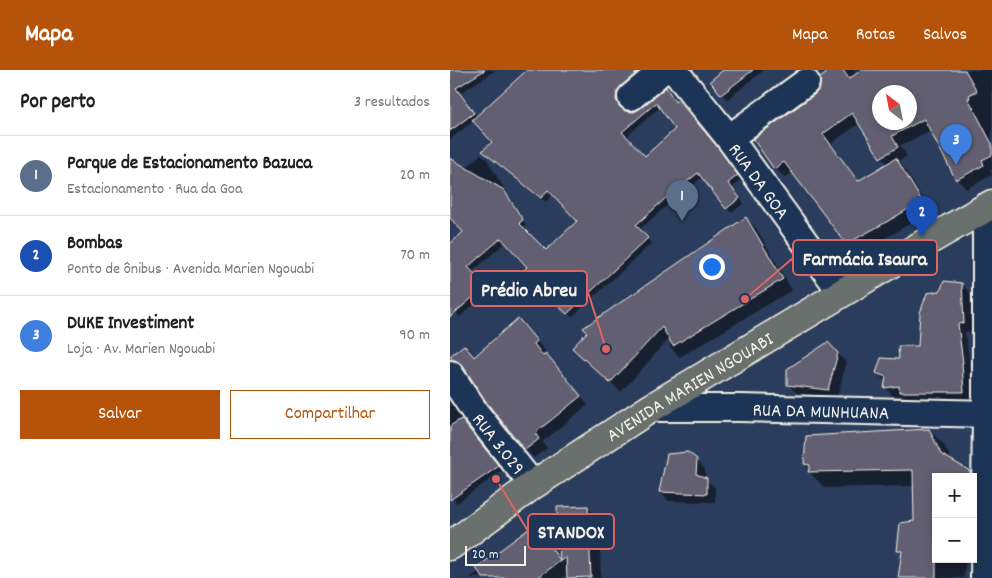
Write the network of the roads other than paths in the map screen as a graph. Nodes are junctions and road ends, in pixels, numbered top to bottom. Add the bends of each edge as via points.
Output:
1 (662, 70) edge
2 (674, 70) edge
3 (806, 82) dead end
4 (631, 97) dead end
5 (729, 138) junction
6 (989, 206) edge
7 (842, 293) junction
8 (450, 374) edge
9 (651, 408) junction
10 (989, 414) edge
11 (532, 485) junction
12 (450, 546) edge
13 (984, 578) edge

1 - 4 street
2 - 5 street, RUA DA GOA
3 - 5 street
5 - 7 street, RUA DA GOA
6 - 7 main road, AVENIDA MARIEN NGOUABI
6 - 10 street
7 - 9 main road, AVENIDA MARIEN NGOUABI
8 - 11 street, RUA 3.029
9 - 10 street, RUA DA MUNHUANA
9 - 11 main road, AVENIDA MARIEN NGOUABI
10 - 13 street
11 - 12 main road, AVENIDA MARIEN NGOUABI

